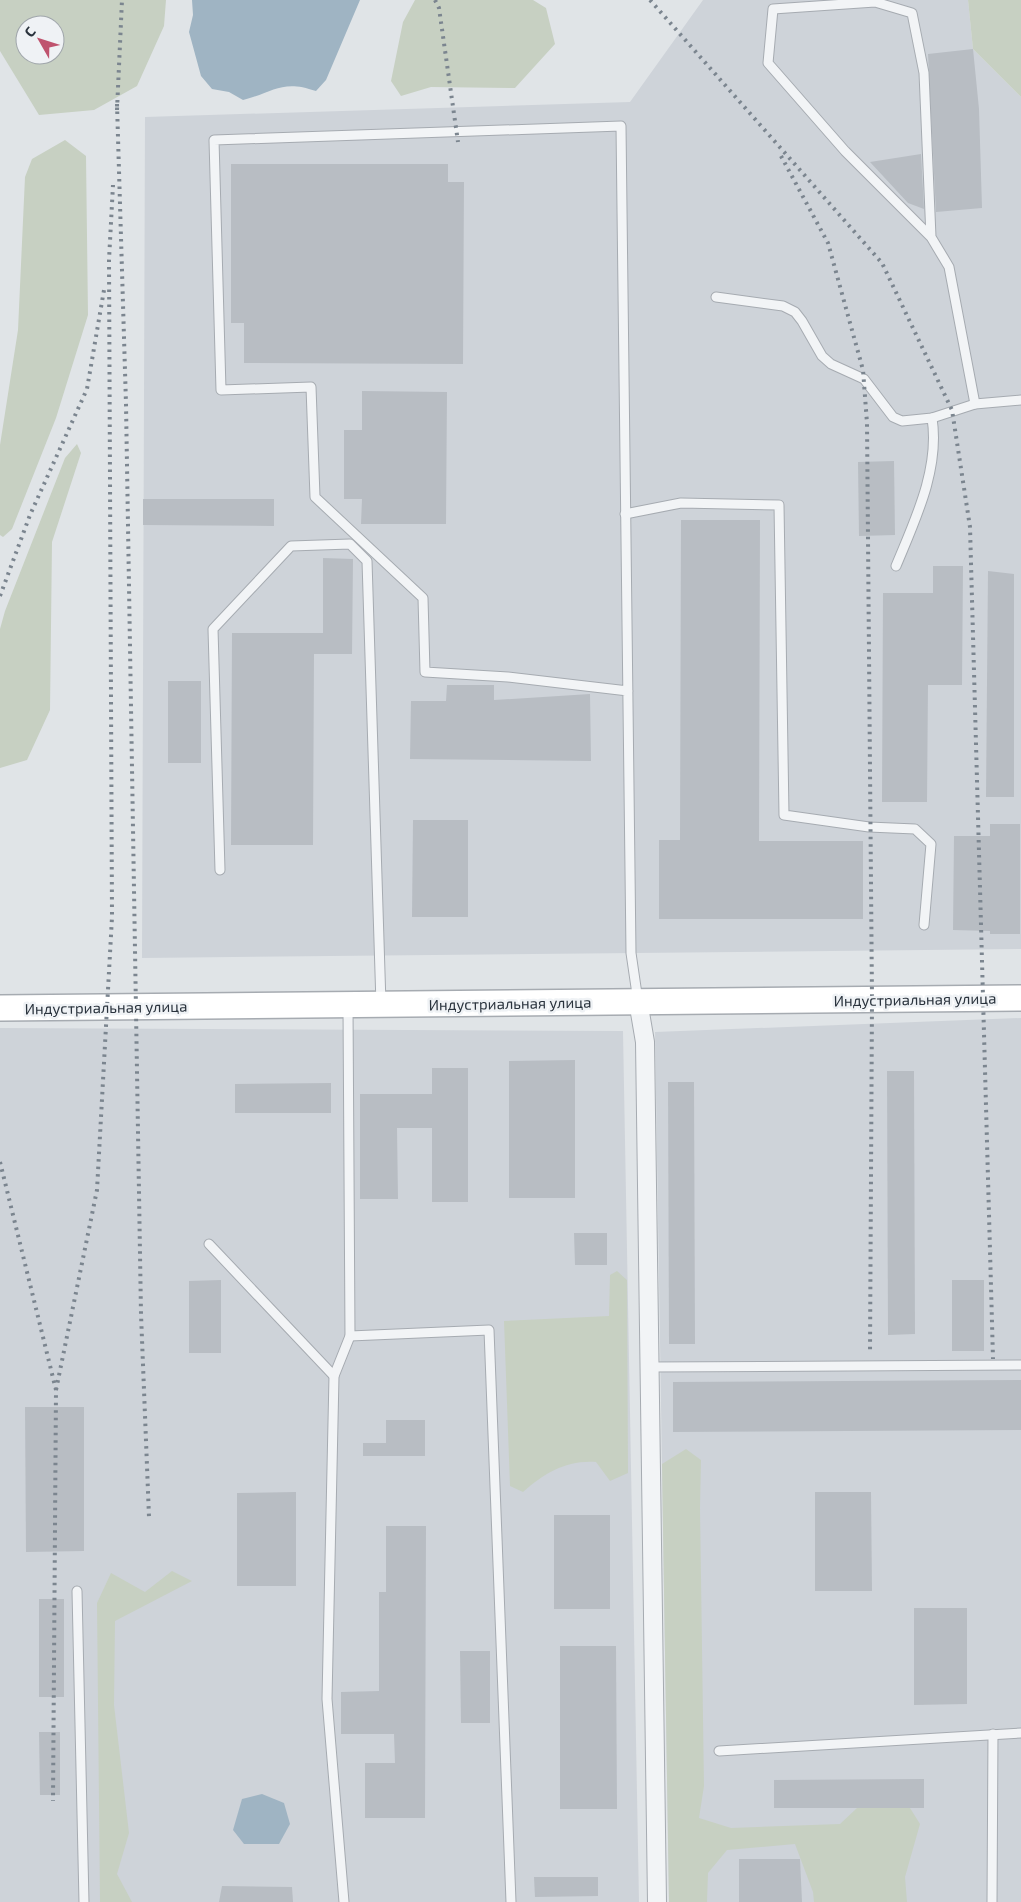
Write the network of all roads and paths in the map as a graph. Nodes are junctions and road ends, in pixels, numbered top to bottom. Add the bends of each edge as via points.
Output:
1 (931, 237) junction
2 (716, 297) dead end
3 (1021, 400) edge
4 (975, 404) junction
5 (932, 418) junction
6 (625, 514) junction
7 (896, 566) dead end
8 (628, 691) junction
9 (220, 870) dead end
10 (924, 925) dead end
11 (1021, 998) edge
12 (638, 1001) junction
13 (348, 1004) junction
14 (381, 1004) junction
15 (0, 1008) edge
16 (209, 1244) dead end
17 (350, 1336) junction
18 (1021, 1365) edge
19 (649, 1367) junction
20 (334, 1376) junction
21 (77, 1591) dead end
22 (1021, 1733) edge
23 (993, 1734) junction
24 (719, 1751) dead end
25 (84, 1902) edge
26 (344, 1902) edge
27 (511, 1902) edge
28 (657, 1902) edge
29 (992, 1902) edge

1 - 1 lane via 924,73 912,13 875,2 773,9 768,63 845,151
1 - 4 lane via 949,266
2 - 5 lane via 783,306 795,312 822,356 831,364 864,379 893,418 902,421
3 - 4 lane
4 - 5 lane
5 - 7 lane via 934,451 925,490
6 - 8 lane
6 - 8 lane via 621,126 214,140 221,390 311,387 315,497 423,598 425,672
6 - 10 lane via 681,503 779,505 784,815 869,827 915,829 931,844
8 - 12 lane via 630,953
9 - 14 lane via 213,629 291,546 350,544 367,560
11 - 12 street, Индустриальная улица
12 - 14 street, Индустриальная улица
12 - 19 street via 645,1042
13 - 14 street, Индустриальная улица
13 - 15 street, Индустриальная улица
13 - 17 lane
16 - 20 lane
17 - 20 lane
17 - 27 lane via 489,1330
18 - 19 lane
19 - 28 street
20 - 26 lane via 327,1699
21 - 25 lane
22 - 23 lane
23 - 24 lane
23 - 29 lane

